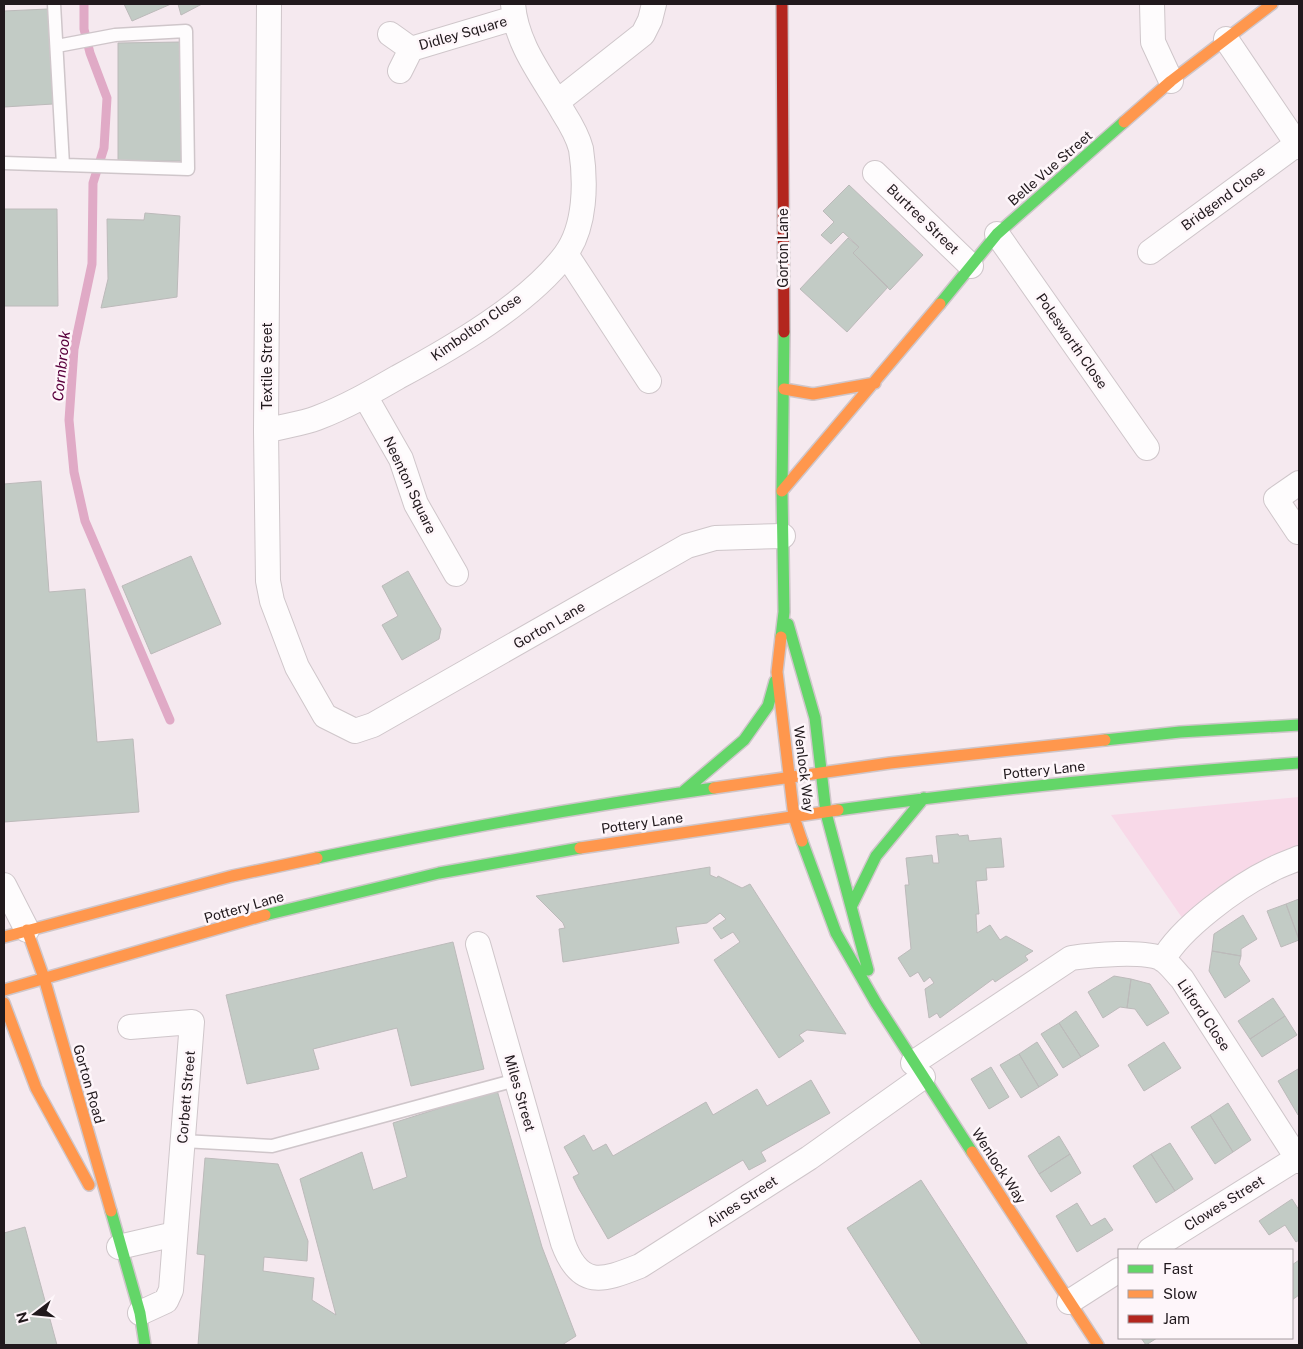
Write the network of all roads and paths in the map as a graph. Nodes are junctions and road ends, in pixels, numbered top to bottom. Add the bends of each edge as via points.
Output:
1 (54, 4) edge
2 (269, 4) edge
3 (654, 4) edge
4 (782, 4) edge
5 (1152, 4) edge
6 (1272, 4) edge
7 (513, 11) edge
8 (390, 34) dead end
9 (1226, 38) junction
10 (60, 46) junction
11 (411, 48) junction
12 (400, 71) dead end
13 (1171, 81) junction
14 (557, 102) junction
15 (1298, 145) edge
16 (4, 163) edge
17 (63, 165) junction
18 (875, 173) dead end
19 (997, 234) junction
20 (1150, 252) dead end
21 (566, 254) junction
22 (971, 266) junction
23 (649, 381) dead end
24 (875, 383) junction
25 (784, 389) junction
26 (365, 396) junction
27 (266, 431) junction
28 (1147, 448) dead end
29 (1299, 483) edge
30 (782, 492) junction
31 (1298, 532) edge
32 (783, 536) junction
33 (456, 574) dead end
34 (784, 612) junction
35 (777, 672) junction
36 (325, 716) joint
37 (1299, 725) edge
38 (1299, 763) edge
39 (821, 771) junction
40 (788, 776) junction
41 (684, 791) junction
42 (924, 798) junction
43 (826, 813) junction
44 (794, 817) junction
45 (1299, 858) edge
46 (4, 884) edge
47 (852, 905) junction
48 (27, 930) junction
49 (4, 938) edge
50 (478, 944) dead end
51 (1163, 960) junction
52 (44, 978) junction
53 (4, 990) edge
54 (4, 1003) edge
55 (876, 1003) junction
56 (130, 1027) dead end
57 (17, 1068) dead end
58 (918, 1070) junction
59 (516, 1080) junction
60 (36, 1088) junction
61 (183, 1141) junction
62 (1299, 1159) edge
63 (175, 1234) junction
64 (563, 1243) joint
65 (120, 1247) junction
66 (1152, 1249) edge
67 (1118, 1271) edge
68 (1069, 1302) junction
69 (140, 1314) junction
70 (144, 1345) edge
71 (1098, 1345) edge

1 - 10 lane
2 - 27 street, Textile Street
3 - 14 street via 643,34
4 - 25 main road, Gorton Lane
5 - 13 street via 1153,42
6 - 9 main road, Belle Vue Street
7 - 11 street, Didley Square
7 - 14 street, Kimbolton Close via 533,64
8 - 11 street, Didley Square
9 - 13 main road, Belle Vue Street
9 - 15 street, Bridgend Close
10 - 17 lane
10 - 17 lane via 116,35 186,31 188,169
11 - 12 street, Didley Square
13 - 19 main road, Belle Vue Street
14 - 21 street, Kimbolton Close via 580,147 584,186 578,226
15 - 20 street, Bridgend Close
16 - 17 lane
18 - 22 street, Burtree Street
19 - 22 main road, Belle Vue Street
19 - 28 street, Polesworth Close
21 - 23 street
21 - 26 street, Kimbolton Close via 503,312 443,353
22 - 24 main road, Belle Vue Street
24 - 25 main road via 813,394
24 - 30 main road, Belle Vue Street
25 - 30 main road, Gorton Lane
26 - 27 street, Kimbolton Close via 317,418
26 - 33 street, Neenton Square via 401,459 416,504
27 - 36 street, Textile Street via 268,581 272,601 297,667
29 - 31 street via 1276,499
30 - 32 main road, Wenlock Way
32 - 34 main road, Wenlock Way
32 - 36 street, Gorton Lane via 715,538 687,546 373,725 355,731
34 - 35 main road, Wenlock Way
34 - 39 main road, Wenlock Way via 815,718
35 - 40 main road, Wenlock Way
35 - 41 main road via 768,706 744,740
37 - 39 main road, Pottery Lane via 1180,732
38 - 42 main road, Pottery Lane via 1194,770
39 - 40 main road, Pottery Lane
39 - 43 main road, Wenlock Way
40 - 41 main road, Pottery Lane
40 - 44 main road, Wenlock Way
41 - 48 main road, Pottery Lane via 465,827 232,876
42 - 43 main road, Pottery Lane
42 - 47 main road via 876,856
43 - 44 main road, Pottery Lane
43 - 47 main road, Wenlock Way
44 - 52 main road, Pottery Lane via 619,842 439,873 265,915
44 - 55 main road, Wenlock Way via 836,933
45 - 51 street via 1270,870 1239,889 1185,930
46 - 48 street
47 - 55 main road, Wenlock Way
48 - 49 main road, Pottery Lane
48 - 52 main road, Gorton Road
50 - 59 street, Miles Street
51 - 58 street via 1148,955 1071,958
51 - 62 street, Lilford Close via 1182,979
52 - 53 main road, Pottery Lane
52 - 65 main road, Gorton Road
54 - 60 main road, Gorton Road
55 - 58 main road, Wenlock Way
56 - 61 street, Corbett Street via 192,1022
57 - 60 main road
58 - 64 street, Aines Street via 809,1158 640,1266 610,1278 597,1279 574,1266
58 - 68 main road, Wenlock Way
59 - 61 lane via 272,1146
59 - 64 street, Miles Street
60 - 65 main road, Gorton Road via 74,1153
61 - 63 street, Corbett Street
62 - 66 street, Clowes Street
63 - 65 street
63 - 69 street, Corbett Street via 172,1290 166,1301
65 - 69 main road, Gorton Road
67 - 68 street
68 - 71 main road, Wenlock Way
69 - 70 main road, Gorton Road

